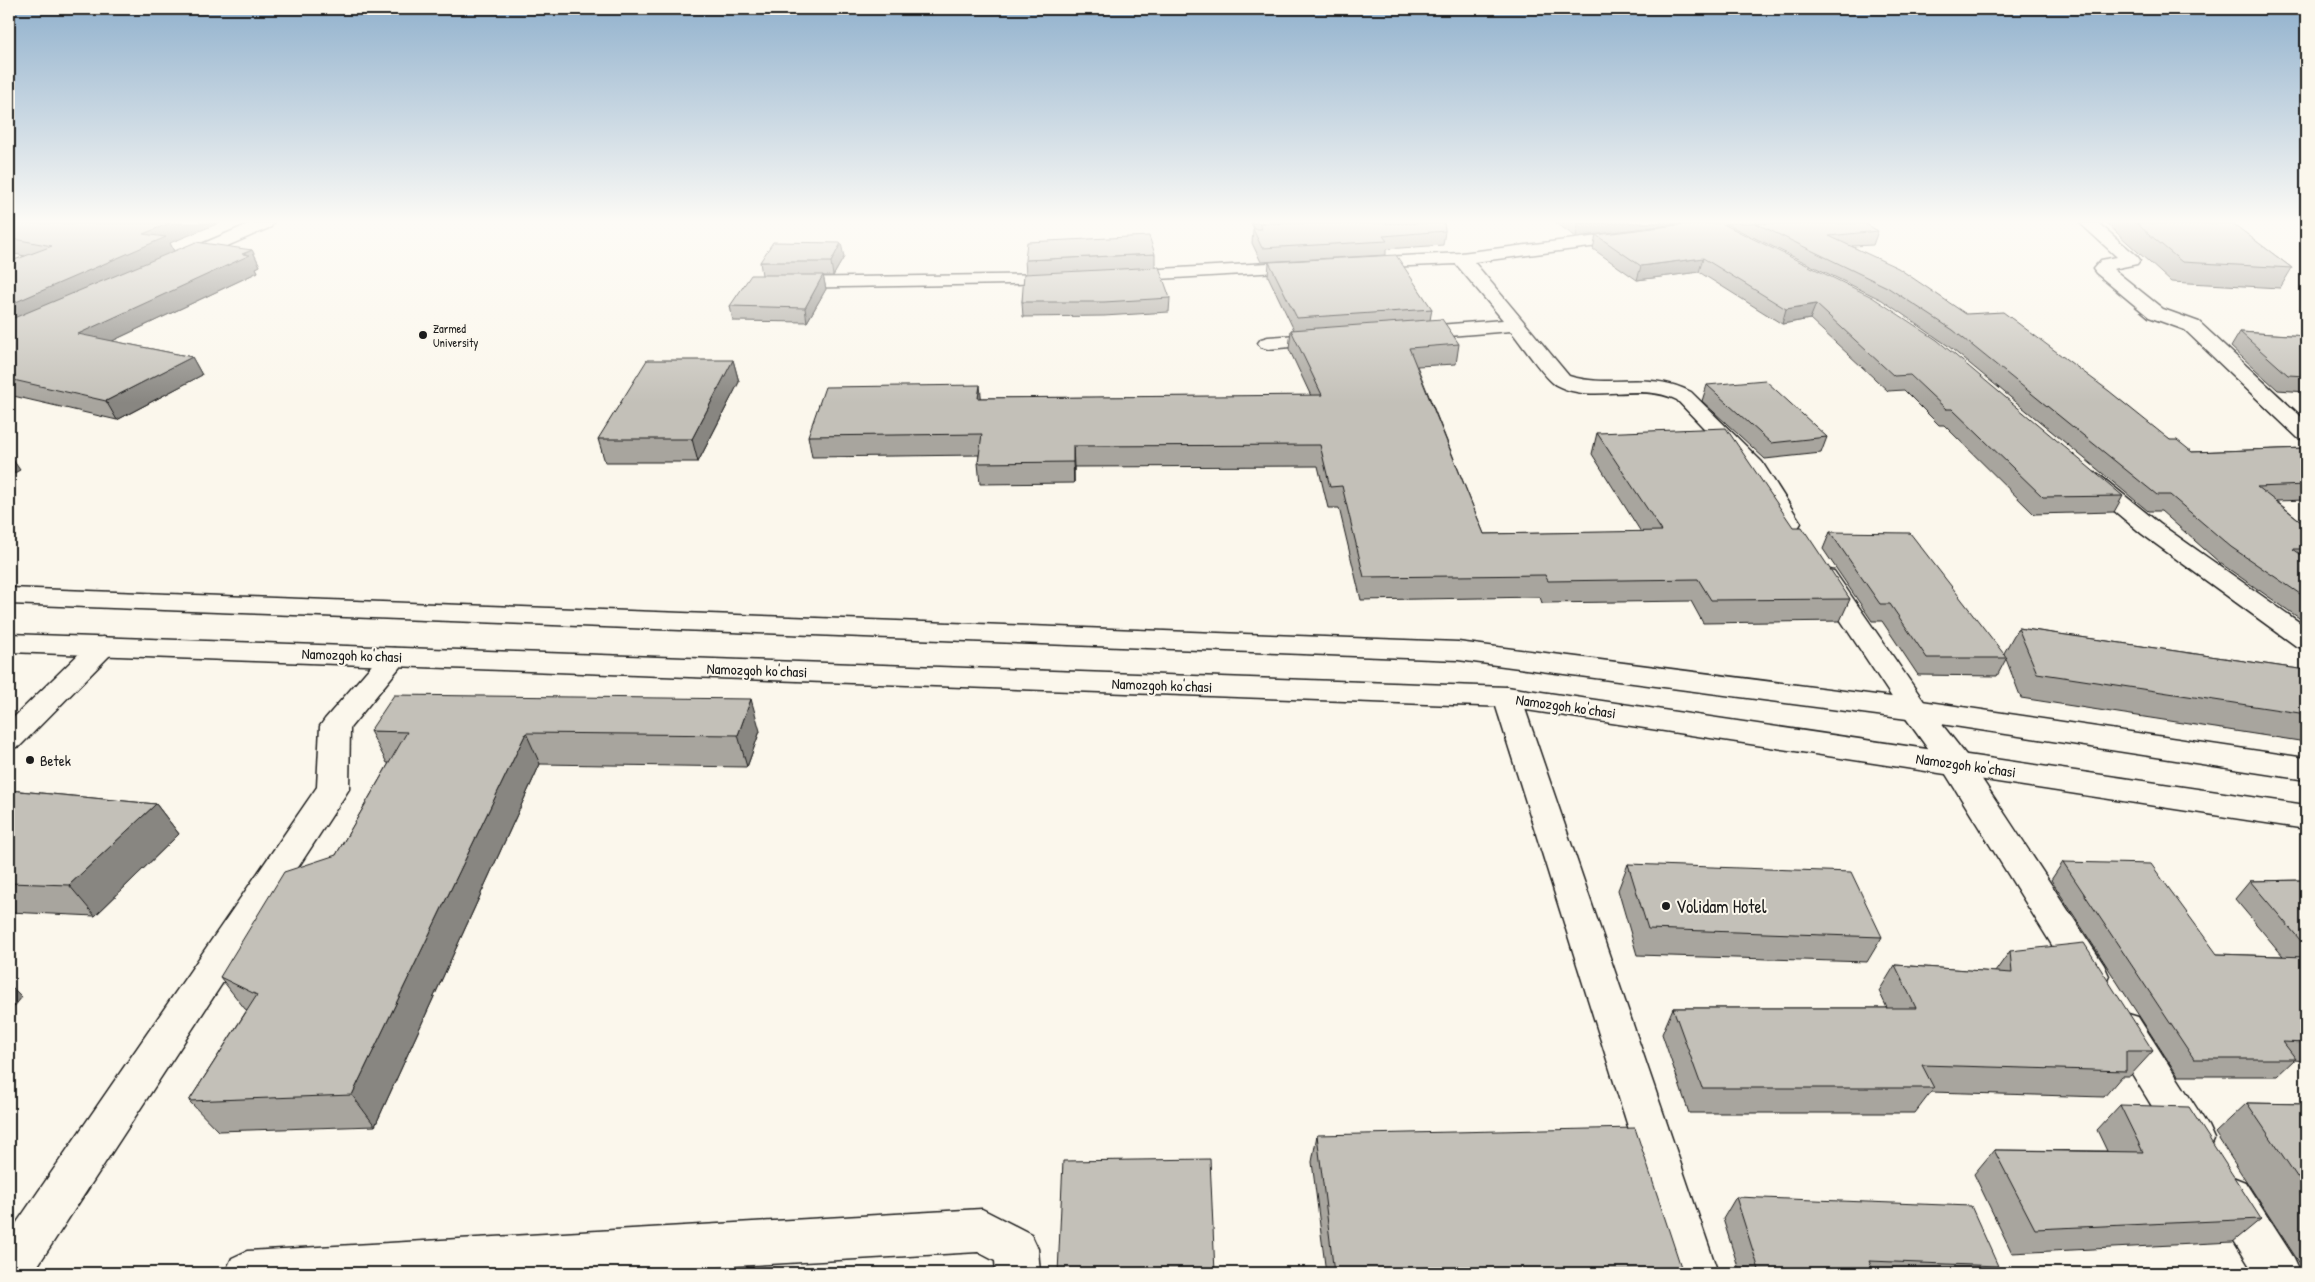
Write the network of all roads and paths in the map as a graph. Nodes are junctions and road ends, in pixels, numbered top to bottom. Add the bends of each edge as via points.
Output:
1 (768, 283) edge
2 (791, 283) edge
3 (1482, 283) edge
4 (2119, 283) edge
5 (1518, 325) junction
6 (1393, 334) edge
7 (1345, 338) edge
8 (1268, 343) dead end
9 (2306, 433) edge
10 (2076, 468) edge
11 (1798, 537) edge
12 (1815, 562) edge
13 (9, 596) edge
14 (2306, 640) edge
15 (9, 643) edge
16 (103, 646) junction
17 (394, 657) junction
18 (1507, 697) junction
19 (1915, 710) junction
20 (9, 739) edge
21 (1955, 763) junction
22 (2306, 769) edge
23 (2306, 817) edge
24 (497, 1266) edge
25 (9, 1271) edge
26 (247, 1273) edge
27 (1018, 1273) edge
28 (1696, 1273) edge
29 (2279, 1273) edge

1 - 2 street
3 - 5 street
4 - 9 street via 2156,313 2192,326
5 - 6 street
5 - 11 street via 1562,380 1577,386 1597,388 1656,385 1672,388 1684,396 1754,467
7 - 8 street
10 - 14 street via 2151,529
12 - 19 street
13 - 19 street via 1458,651
15 - 16 street, Namozgoh ko'chasi
16 - 17 street, Namozgoh ko'chasi
16 - 20 street
17 - 18 street, Namozgoh ko'chasi
17 - 25 street via 335,726 333,789
18 - 21 street, Namozgoh ko'chasi
18 - 28 street
19 - 21 street
19 - 22 street
21 - 23 street, Namozgoh ko'chasi
21 - 29 street
24 - 26 street
24 - 27 street via 982,1230 1016,1249

